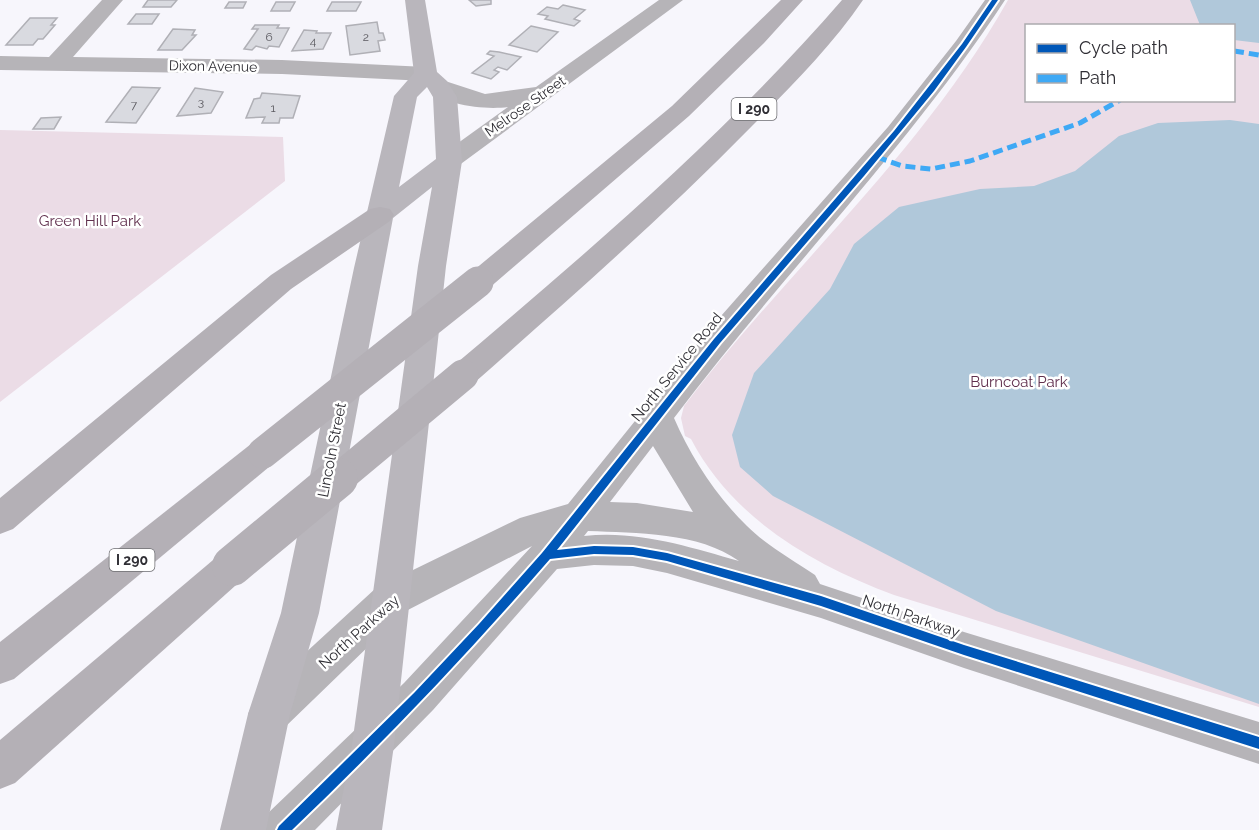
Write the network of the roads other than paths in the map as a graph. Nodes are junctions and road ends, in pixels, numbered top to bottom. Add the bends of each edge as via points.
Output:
1 (113, 0) edge
2 (415, 0) edge
3 (674, 0) edge
4 (793, 0) edge
5 (853, 0) edge
6 (995, 0) edge
7 (0, 63) edge
8 (56, 63) junction
9 (432, 80) junction
10 (547, 90) junction
11 (449, 161) junction
12 (380, 215) junction
13 (656, 415) junction
14 (577, 516) junction
15 (0, 519) edge
16 (735, 538) junction
17 (548, 555) junction
18 (390, 600) junction
19 (821, 601) junction
20 (0, 666) edge
21 (269, 714) junction
22 (1259, 743) edge
23 (373, 745) junction
24 (0, 768) edge
25 (243, 830) edge
26 (283, 830) edge
27 (358, 830) edge

1 - 8 street
2 - 9 main road
3 - 10 street, Melrose Street
4 - 20 highway, I 290, bridge via 758,39 670,121 478,282
5 - 24 highway, I 290, bridge via 786,76 649,212
6 - 13 street, North Service Road via 922,104
7 - 8 street, Dixon Avenue
8 - 9 street, Dixon Avenue via 282,67
9 - 10 street via 465,98 483,102
9 - 11 main road via 445,97
9 - 12 main road, Lincoln Street via 406,96
10 - 11 street, Melrose Street
11 - 12 main road, Melrose Street
11 - 18 main road
12 - 15 highway via 281,282
12 - 21 main road, Lincoln Street via 300,614
13 - 14 street, North Service Road
13 - 16 street, North Parkway via 669,447 702,500
14 - 16 street, North Parkway via 637,518
14 - 17 street, North Service Road
14 - 18 street, North Parkway via 533,530
16 - 19 street, North Parkway
17 - 19 street, North Parkway via 594,550 667,556
17 - 23 street, North Service Road
18 - 21 street, North Parkway
18 - 23 main road
19 - 22 street, North Parkway
21 - 25 main road, Lincoln Street
23 - 26 street, North Service Road
23 - 27 main road

